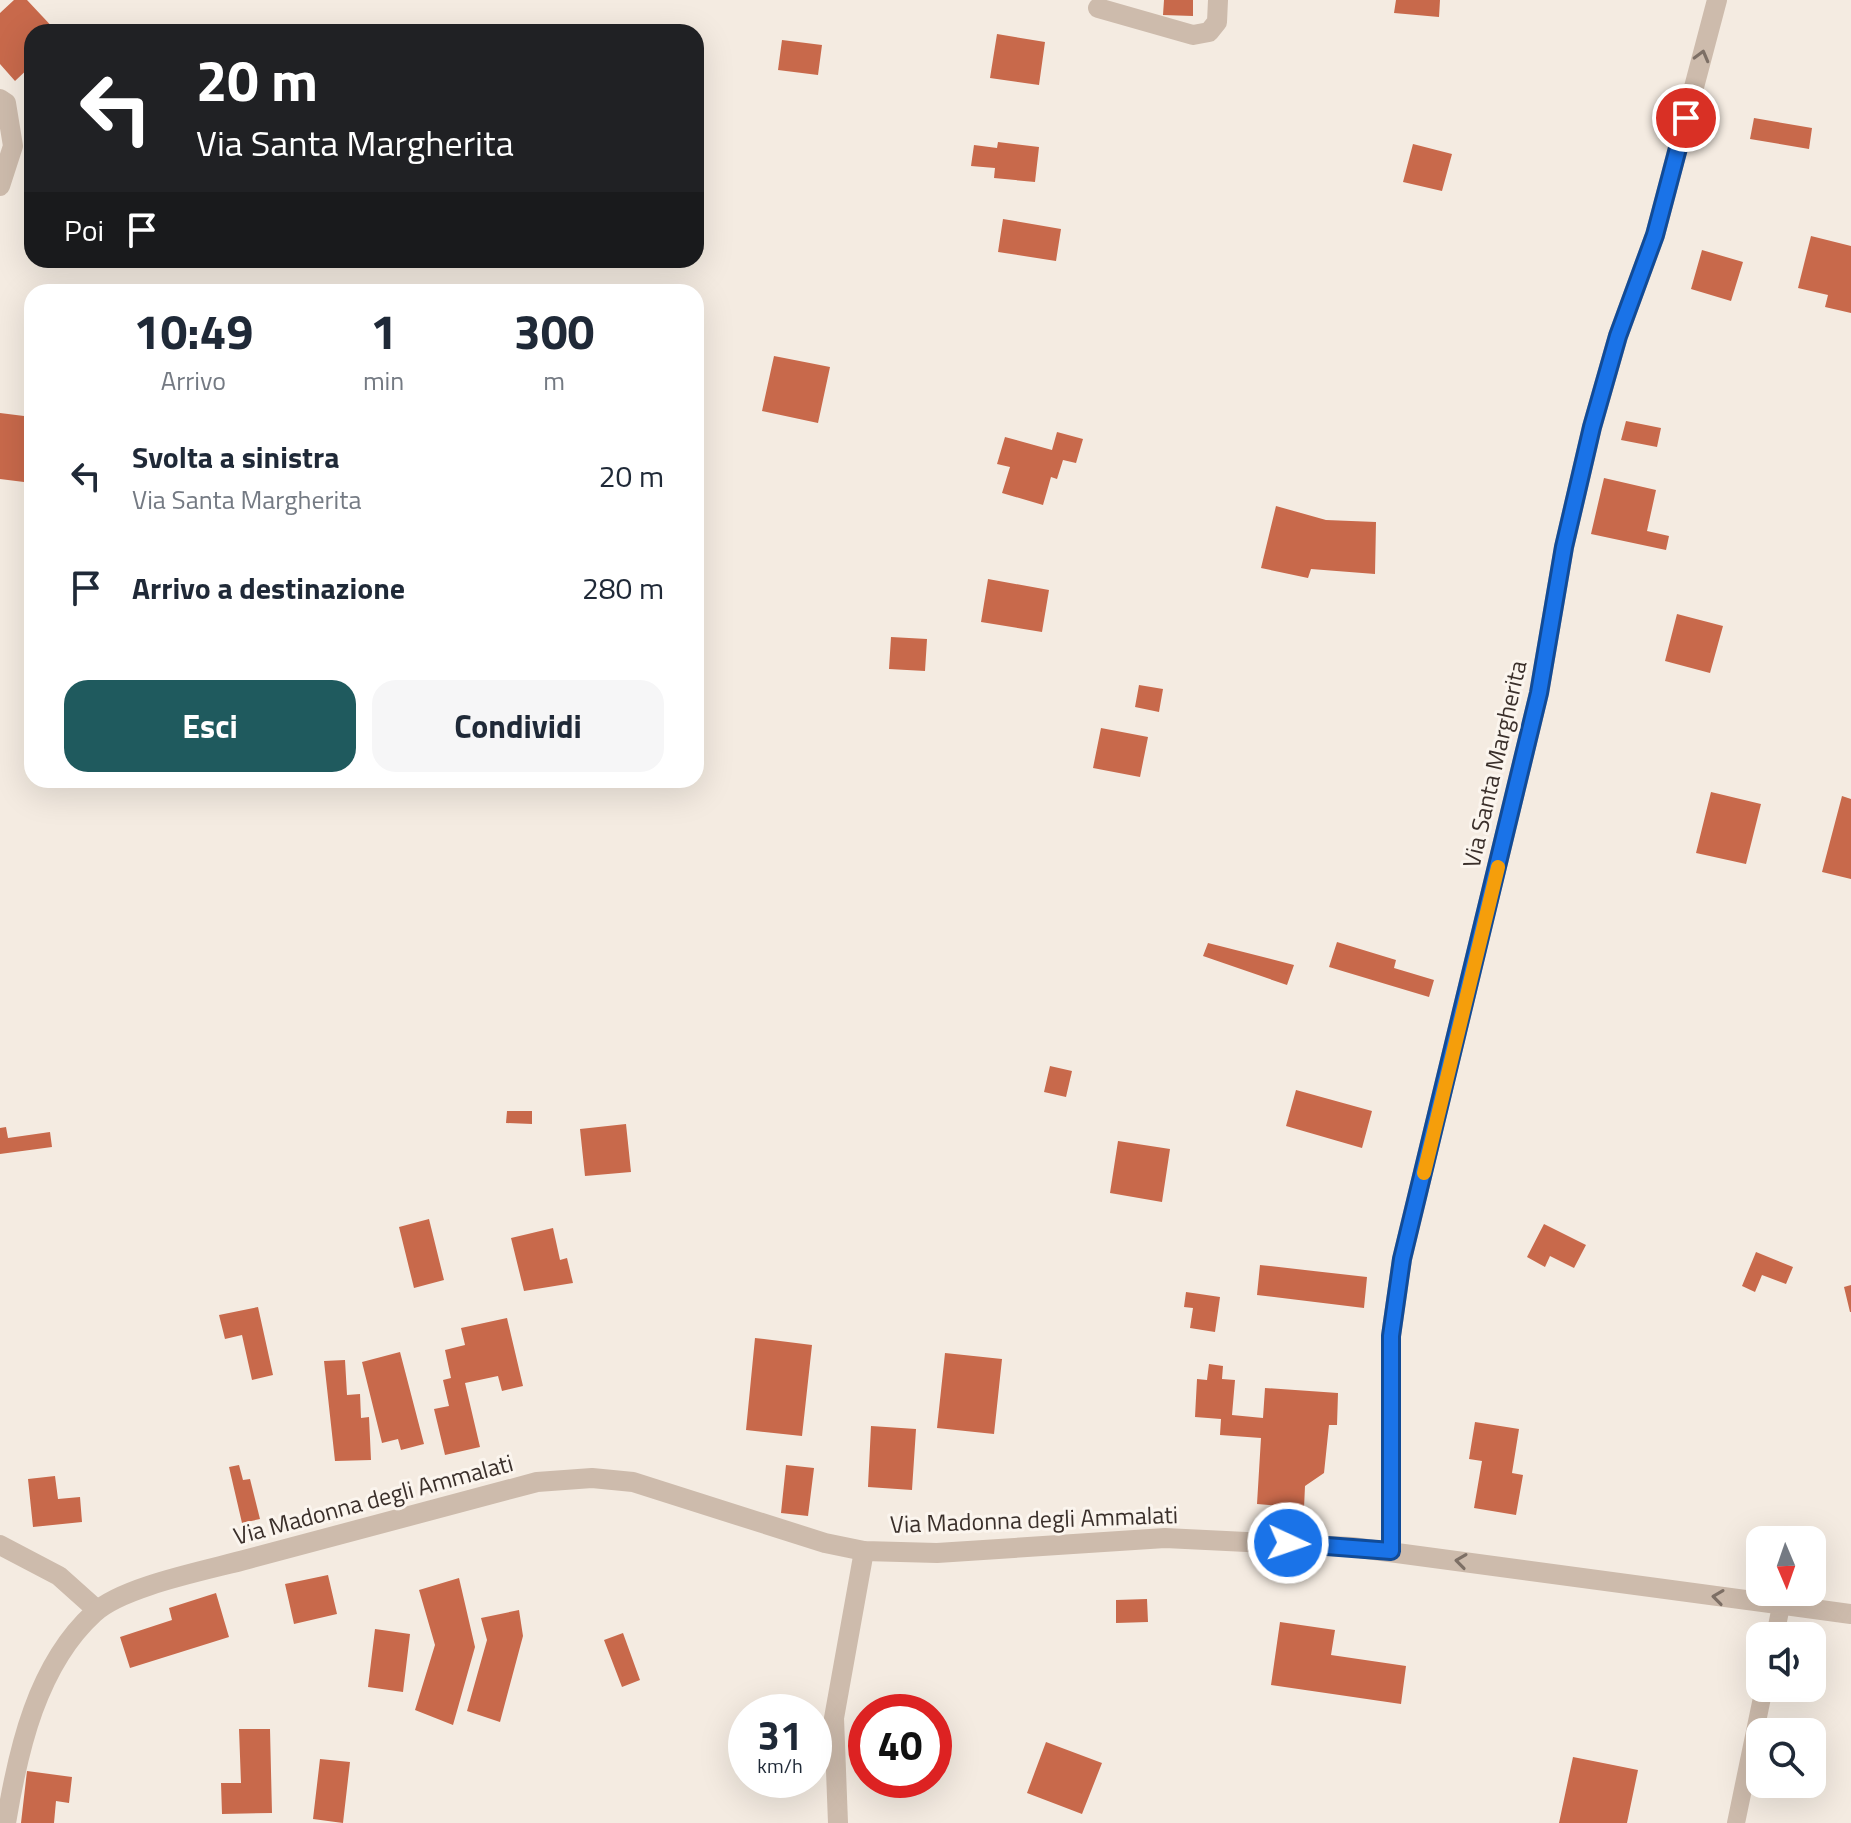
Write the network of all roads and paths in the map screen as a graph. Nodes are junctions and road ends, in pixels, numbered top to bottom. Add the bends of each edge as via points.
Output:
1 (1218, 0) edge
2 (1717, 0) edge
3 (1098, 8) dead end
4 (0, 99) edge
5 (0, 186) edge
6 (0, 1545) edge
7 (864, 1551) junction
8 (1391, 1551) junction
9 (1746, 1601) edge
10 (1781, 1606) joint
11 (97, 1610) junction
12 (1851, 1614) edge
13 (1778, 1622) edge
14 (1761, 1702) edge
15 (6, 1823) edge
16 (838, 1823) edge
17 (1736, 1823) edge

1 - 3 street via 1217,22 1209,32 1193,35
8 -> 2 street, Via Santa Margherita via 1391,1336 1402,1259 1539,693 1564,547 1592,427 1655,235
4 - 5 street via 6,103 13,146
6 - 11 street via 59,1576
7 - 8 street, Via Madonna degli Ammalati via 937,1553 1165,1538
7 - 11 street, Via Madonna degli Ammalati via 633,1482 537,1482 165,1582
7 - 16 street via 834,1718
9 -> 8 street, Via Madonna degli Ammalati
10 - 12 street, Via Madonna degli Ammalati
10 - 13 lane
11 - 15 street, Via Madonna degli Ammalati via 75,1631 48,1676 15,1764
14 - 17 lane

